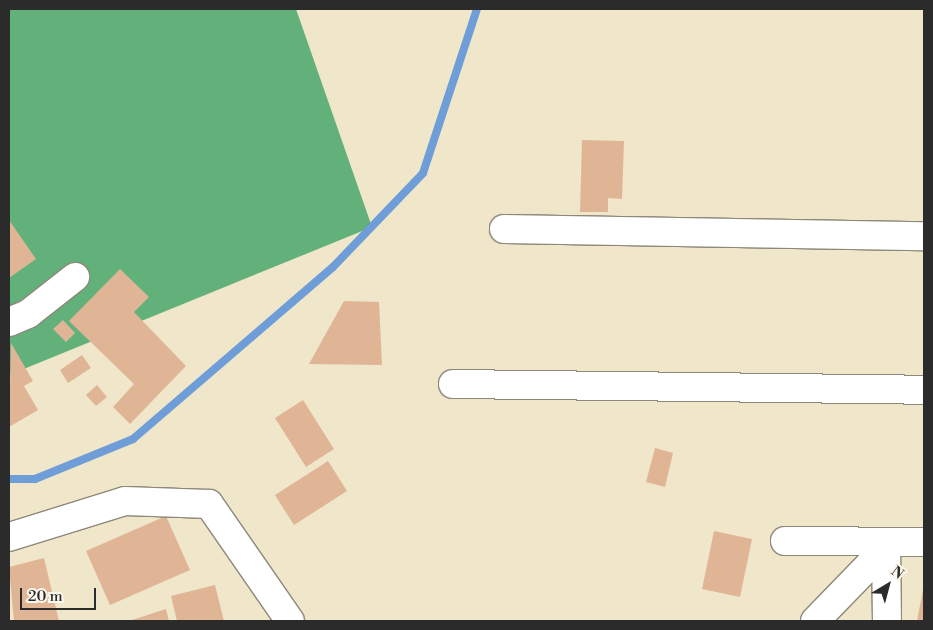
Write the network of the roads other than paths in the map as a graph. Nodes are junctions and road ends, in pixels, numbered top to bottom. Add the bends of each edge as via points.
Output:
1 (504, 229) dead end
2 (924, 236) edge
3 (75, 277) dead end
4 (9, 322) edge
5 (453, 384) dead end
6 (924, 390) edge
7 (9, 537) edge
8 (785, 541) dead end
9 (924, 542) edge
10 (886, 545) junction
11 (290, 621) edge
12 (815, 621) edge
13 (887, 621) edge

1 - 2 street
3 - 4 street via 28,314
5 - 6 street
7 - 11 street via 125,501 209,504
8 - 10 street
9 - 10 street
10 - 12 street
10 - 13 street

